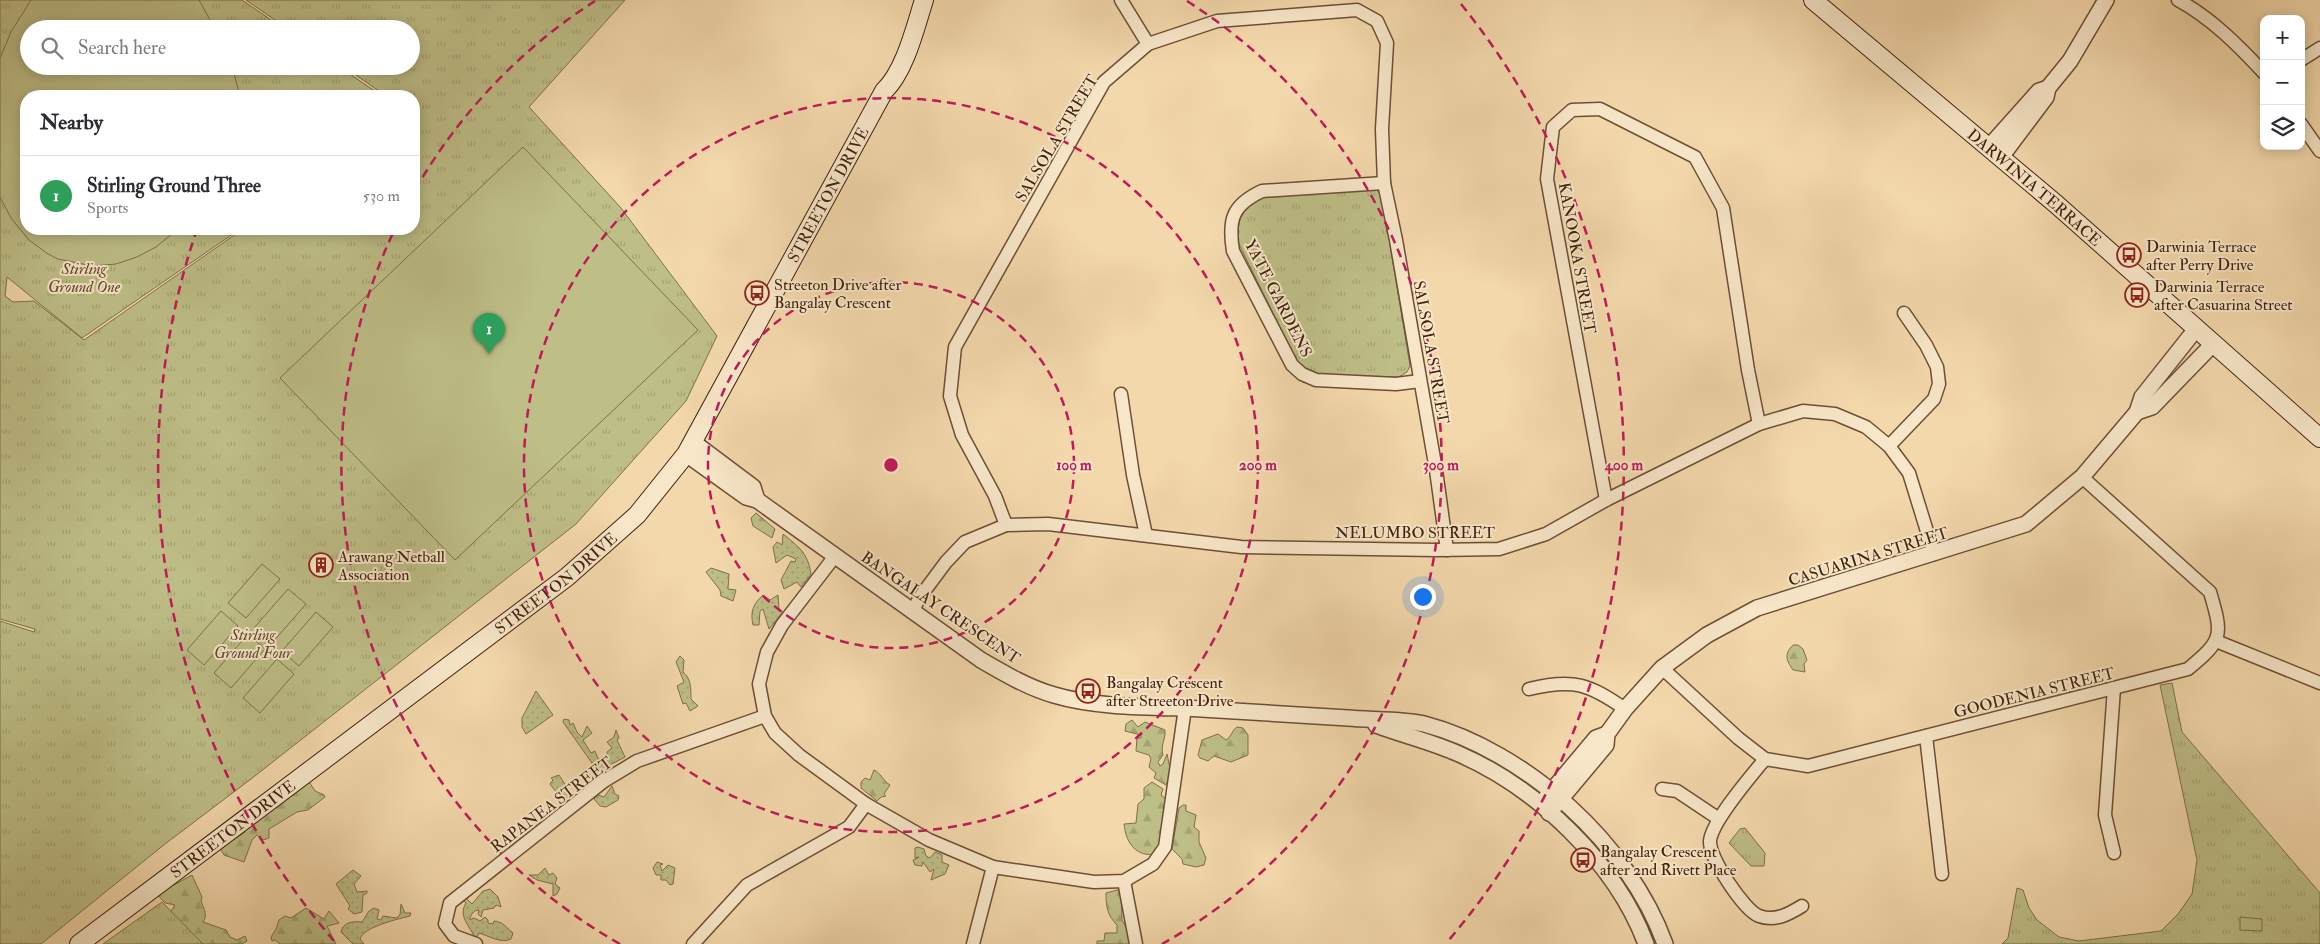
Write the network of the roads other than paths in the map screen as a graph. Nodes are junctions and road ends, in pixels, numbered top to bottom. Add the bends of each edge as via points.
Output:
1 (914, 0) edge
2 (924, 0) edge
3 (1121, 0) edge
4 (1813, 0) edge
5 (2106, 0) edge
6 (2178, 0) edge
7 (1148, 44) junction
8 (2320, 48) edge
9 (2305, 57) edge
10 (2260, 69) edge
11 (884, 91) junction
12 (2305, 130) edge
13 (2320, 151) edge
14 (1995, 152) junction
15 (1384, 183) junction
16 (1904, 313) dead end
17 (2196, 329) junction
18 (2213, 344) junction
19 (1420, 381) junction
20 (1121, 394) dead end
21 (2137, 412) junction
22 (1759, 424) junction
23 (2320, 438) edge
24 (1889, 446) junction
25 (690, 448) junction
26 (2082, 477) junction
27 (1606, 500) junction
28 (1006, 525) junction
29 (1146, 535) junction
30 (1447, 550) junction
31 (1934, 554) junction
32 (835, 556) junction
33 (912, 612) junction
34 (2216, 641) junction
35 (1662, 668) junction
36 (2320, 683) edge
37 (2114, 688) junction
38 (1529, 689) dead end
39 (1185, 708) junction
40 (1626, 710) junction
41 (765, 716) junction
42 (1361, 719) junction
43 (1926, 736) junction
44 (1765, 759) junction
45 (1662, 789) dead end
46 (1556, 796) junction
47 (866, 804) junction
48 (1544, 809) junction
49 (1719, 819) junction
50 (2114, 853) dead end
51 (993, 867) junction
52 (1942, 874) dead end
53 (1124, 881) junction
54 (1802, 906) dead end
55 (79, 944) edge
56 (476, 944) edge
57 (693, 944) edge
58 (973, 944) edge
59 (1136, 944) edge
60 (1646, 944) edge
61 (1665, 944) edge

1 - 11 main road, STREETON DRIVE
2 - 11 main road, STREETON DRIVE via 892,84
3 - 7 street
4 - 14 main road, DARWINIA TERRACE
5 - 14 street via 2070,61 2048,88 2039,91
6 - 10 street via 2198,11
7 - 15 street, SALSOLA STREET via 1217,21 1358,10 1377,21 1386,43 1382,129
7 - 28 street, SALSOLA STREET via 1104,82 955,347 950,396 962,435 995,496
8 - 9 street
11 - 25 main road, STREETON DRIVE
12 - 13 street
14 - 17 main road, DARWINIA TERRACE
15 - 19 street, SALSOLA STREET
15 - 19 street, YATE GARDENS via 1262,191 1246,198 1236,212 1230,230 1233,251 1292,365 1302,374 1316,380 1396,384
16 - 24 street via 1937,367 1939,384 1934,399
17 - 18 main road, DARWINIA TERRACE
17 - 21 street, CASUARINA STREET via 2142,397
18 - 21 street, CASUARINA STREET via 2152,407
18 - 23 main road, DARWINIA TERRACE
19 - 30 street, SALSOLA STREET
20 - 29 street
21 - 26 street, CASUARINA STREET
22 - 24 street, NELUMBO STREET via 1803,410 1835,414 1866,427
22 - 27 street, NELUMBO STREET
22 - 27 street, KANOOKA STREET via 1723,208 1695,157 1600,109 1572,110 1554,126 1547,179
24 - 31 street, NELUMBO STREET via 1909,474
25 - 32 street, BANGALAY CRESCENT via 746,497 757,500
25 - 55 main road, STREETON DRIVE via 637,515 567,577
26 - 31 street, CASUARINA STREET via 2026,524
26 - 34 street via 2210,592 2217,617
27 - 30 street, NELUMBO STREET via 1546,534 1499,549
28 - 29 street, NELUMBO STREET via 1048,524
28 - 33 street, NELUMBO STREET via 965,542 946,562
29 - 30 street, NELUMBO STREET via 1241,547
31 - 35 street, CASUARINA STREET via 1757,608 1707,635
32 - 33 street, BANGALAY CRESCENT
32 - 41 street via 800,599 767,652 759,684
33 - 39 street, BANGALAY CRESCENT via 1012,678 1054,695 1147,707
34 - 36 street
34 - 37 street, GOODENIA STREET via 2212,649 2188,669
35 - 40 street, CASUARINA STREET
35 - 44 street, GOODENIA STREET
37 - 43 street, GOODENIA STREET
37 - 50 street via 2106,815
38 - 40 street via 1555,683 1580,684
39 - 42 street, BANGALAY CRESCENT
39 - 53 street via 1165,847 1153,864
40 - 46 street, CASUARINA STREET via 1607,734 1606,745
41 - 47 street via 775,733 799,755
41 - 56 street, RAPANEA STREET via 637,761 604,781 450,903 445,924 454,936
42 - 46 street, BANGALAY CRESCENT via 1422,723 1497,754
42 - 48 street, BANGALAY CRESCENT via 1458,753 1494,773
43 - 44 street, GOODENIA STREET via 1808,766
43 - 52 street
44 - 49 street
45 - 49 street via 1677,790
46 - 48 street, CASUARINA STREET
46 - 61 street, BANGALAY CRESCENT via 1583,820 1638,887
47 - 51 street via 929,840
47 - 57 street via 849,827 748,885
48 - 60 street, BANGALAY CRESCENT via 1568,828 1595,859 1628,906
49 - 54 street via 1710,841 1714,860 1748,909 1760,917 1783,917
51 - 53 street via 1094,882
51 - 58 street
53 - 59 street

